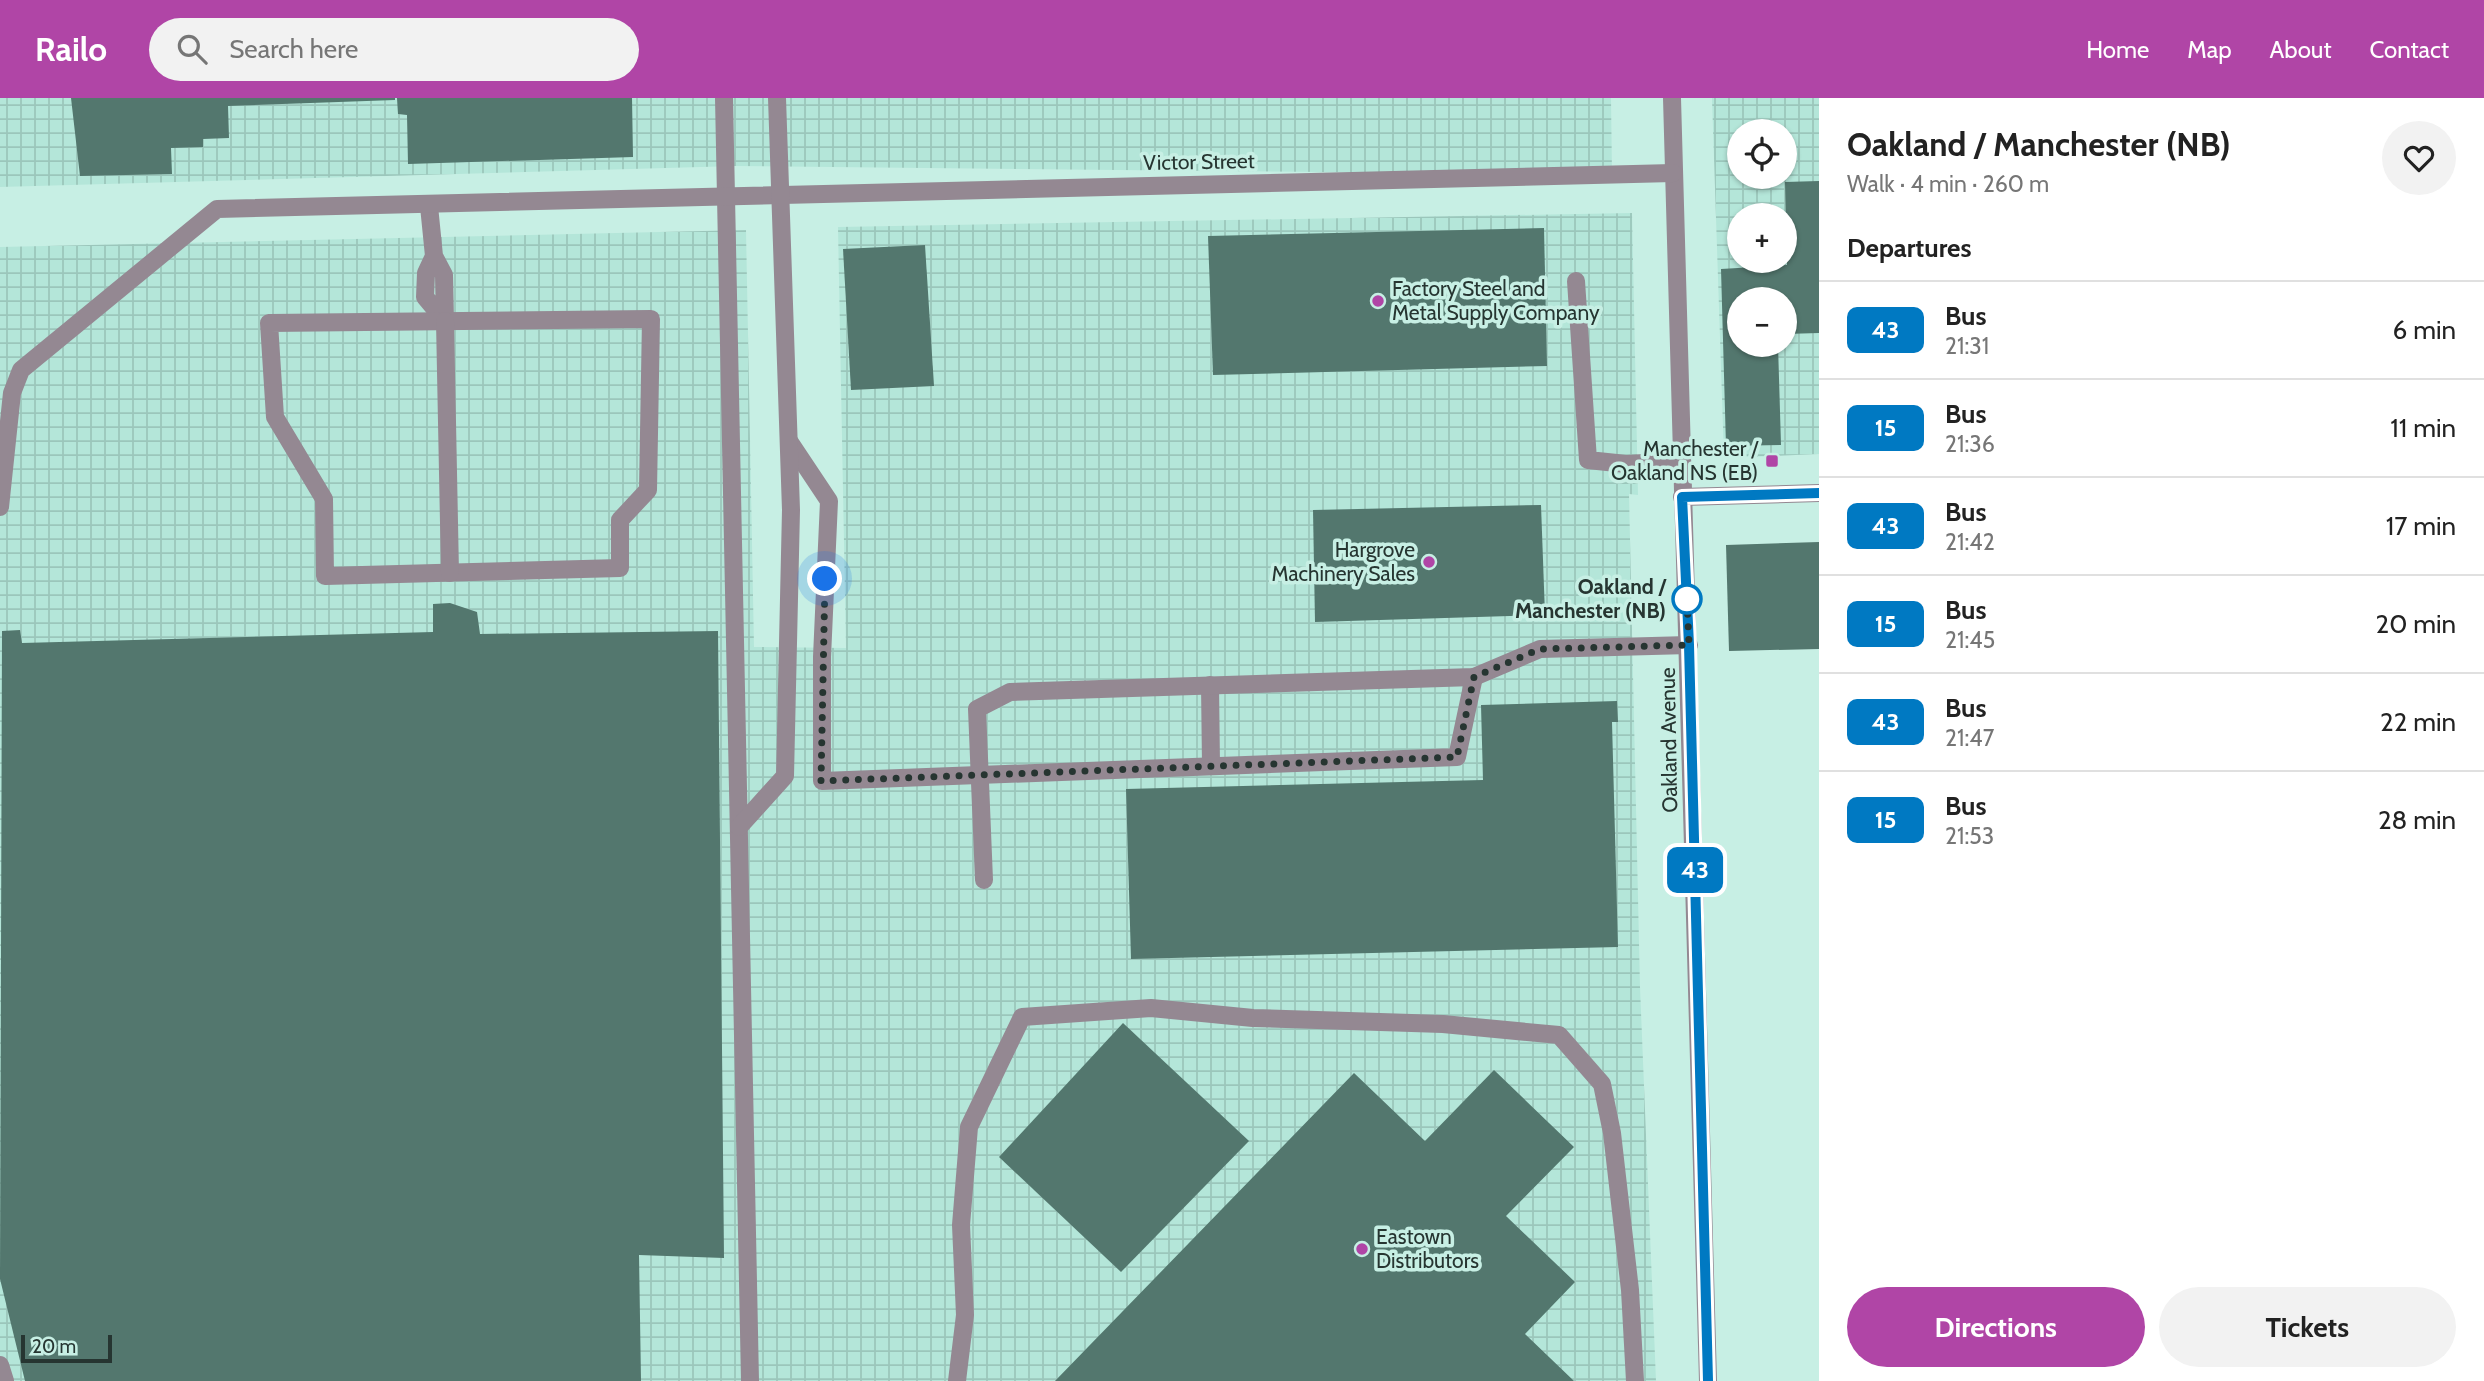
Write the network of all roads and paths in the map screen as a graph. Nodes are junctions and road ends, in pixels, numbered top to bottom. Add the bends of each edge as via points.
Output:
1 (724, 98) edge
2 (777, 98) edge
3 (1672, 98) edge
4 (1674, 173) junction
5 (780, 196) junction
6 (726, 198) junction
7 (429, 206) junction
8 (1576, 281) dead end
9 (445, 321) junction
10 (789, 441) junction
11 (1681, 461) junction
12 (1819, 493) edge
13 (1682, 497) junction
14 (0, 506) edge
15 (450, 573) junction
16 (1689, 645) junction
17 (1474, 677) junction
18 (1210, 685) junction
19 (1211, 765) junction
20 (977, 774) junction
21 (739, 827) junction
22 (984, 880) dead end
23 (0, 1365) edge
24 (5, 1381) edge
25 (750, 1381) edge
26 (957, 1381) edge
27 (1634, 1381) edge
28 (1708, 1381) edge

1 - 6 street
2 - 5 street
3 - 4 street, Oakland Avenue
4 - 5 street, Victor Street
4 - 11 street, Oakland Avenue
5 - 6 street, Victor Street
5 - 10 street
6 - 7 street, Victor Street
6 - 21 street
7 - 9 street via 435,256 426,273 425,297
7 - 14 street, Victor Street via 217,209 21,370 12,393
8 - 11 street via 1588,460 1626,464
9 - 15 street
9 - 15 street via 269,323 275,417 324,499 325,576
9 - 15 street via 651,318 648,490 620,520 620,568
10 - 20 street via 829,501 821,781
10 - 21 street via 785,776
11 - 13 street, Oakland Avenue
12 - 13 street
13 - 16 street, Oakland Avenue
16 - 17 street via 1540,649
16 - 28 street, Oakland Avenue
17 - 18 street
17 - 19 street via 1457,757
18 - 19 street
18 - 20 street via 1010,691 976,709
19 - 20 street
20 - 22 street
21 - 25 street
23 - 24 street
26 - 27 street via 965,1315 961,1226 970,1127 1023,1017 1151,1008 1559,1035 1602,1084 1630,1290

